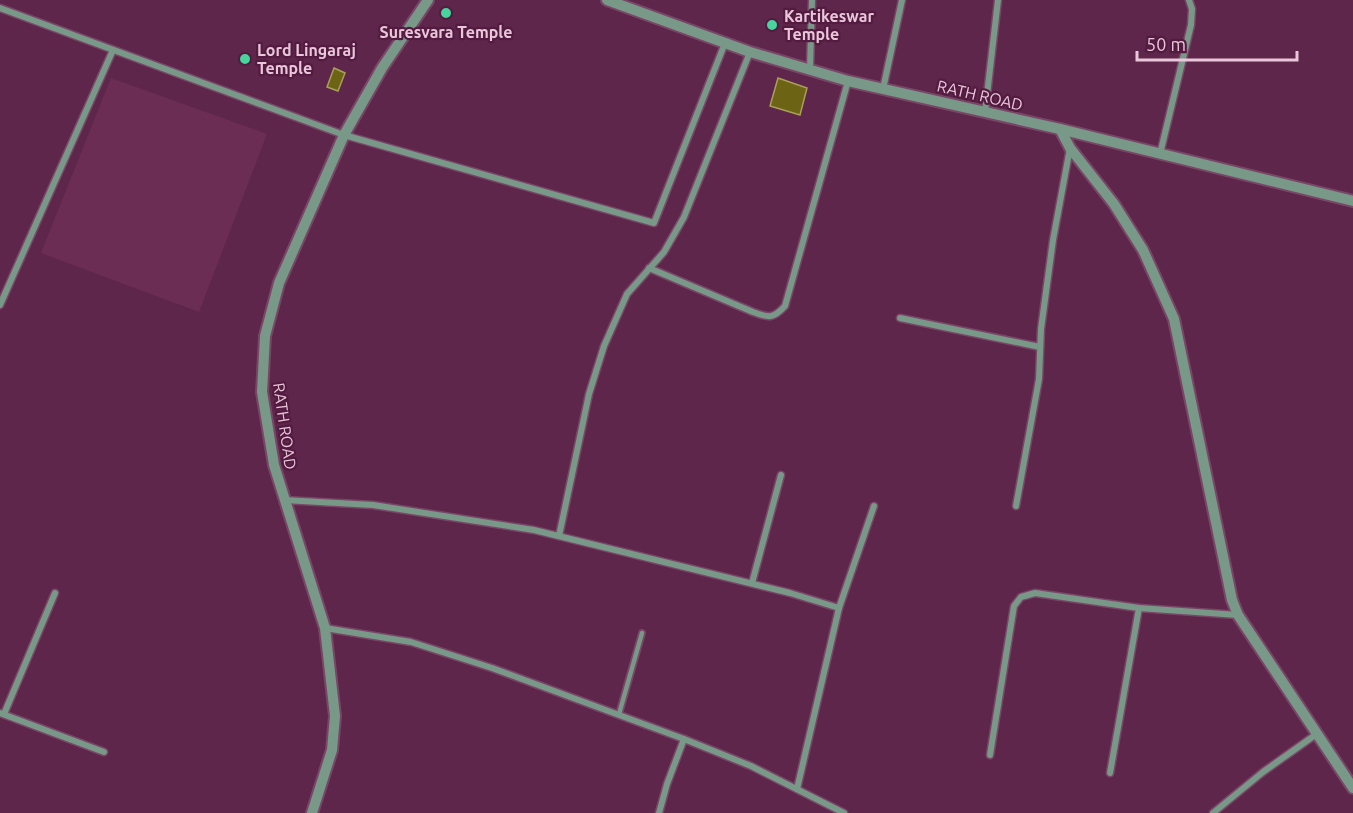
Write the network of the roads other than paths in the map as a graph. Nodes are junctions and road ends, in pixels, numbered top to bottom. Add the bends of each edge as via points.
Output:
1 (428, 0) edge
2 (607, 0) edge
3 (812, 0) edge
4 (902, 0) edge
5 (998, 0) edge
6 (1189, 0) edge
7 (0, 8) edge
8 (725, 43) junction
9 (113, 50) junction
10 (750, 52) junction
11 (810, 69) junction
12 (848, 81) junction
13 (883, 89) junction
14 (985, 112) junction
15 (1060, 129) junction
16 (344, 135) junction
17 (1070, 148) junction
18 (1160, 154) junction
19 (1353, 201) edge
20 (650, 268) junction
21 (0, 305) edge
22 (900, 318) dead end
23 (1040, 347) junction
24 (781, 475) dead end
25 (283, 500) junction
26 (874, 506) dead end
27 (1016, 506) dead end
28 (559, 536) junction
29 (753, 583) junction
30 (55, 593) dead end
31 (839, 608) junction
32 (1138, 608) junction
33 (1238, 615) junction
34 (325, 628) junction
35 (642, 633) dead end
36 (2, 713) edge
37 (619, 714) junction
38 (1318, 733) junction
39 (684, 738) junction
40 (104, 752) dead end
41 (990, 754) dead end
42 (1110, 773) dead end
43 (1353, 788) edge
44 (797, 789) junction
45 (312, 813) edge
46 (659, 813) edge
47 (844, 813) edge
48 (1213, 813) edge

1 - 16 street, RATH ROAD via 382,68
2 - 8 street, RATH ROAD
3 - 11 street
4 - 13 street
5 - 14 street
6 - 18 street via 1191,25
7 - 9 street
8 - 10 street, RATH ROAD
8 - 16 street via 654,223
9 - 16 street
9 - 21 street
10 - 11 street, RATH ROAD
10 - 20 street via 684,218
11 - 12 street, RATH ROAD
12 - 13 street, RATH ROAD
12 - 20 street via 785,306 777,315 760,315
13 - 14 street, RATH ROAD
14 - 15 street, RATH ROAD
15 - 17 street
15 - 18 street, RATH ROAD
16 - 25 street, RATH ROAD via 279,283 265,336 262,392 273,465
17 - 23 street via 1053,240
17 - 33 street via 1143,250 1174,319
18 - 19 street, RATH ROAD
20 - 28 street via 627,294 604,346 589,394
22 - 23 street
23 - 27 street via 1039,379
24 - 29 street
25 - 28 street via 374,505
25 - 34 street, RATH ROAD
26 - 31 street
28 - 29 street
29 - 31 street
30 - 36 street
31 - 44 street
32 - 33 street
32 - 41 street via 1035,593 1022,597 1014,606
32 - 42 street
33 - 38 street
34 - 37 street via 411,642
34 - 45 street, RATH ROAD via 335,716 332,750
35 - 37 lane
36 - 40 street
37 - 39 street
38 - 43 street
38 - 48 street
39 - 44 street
39 - 46 street
44 - 47 street

